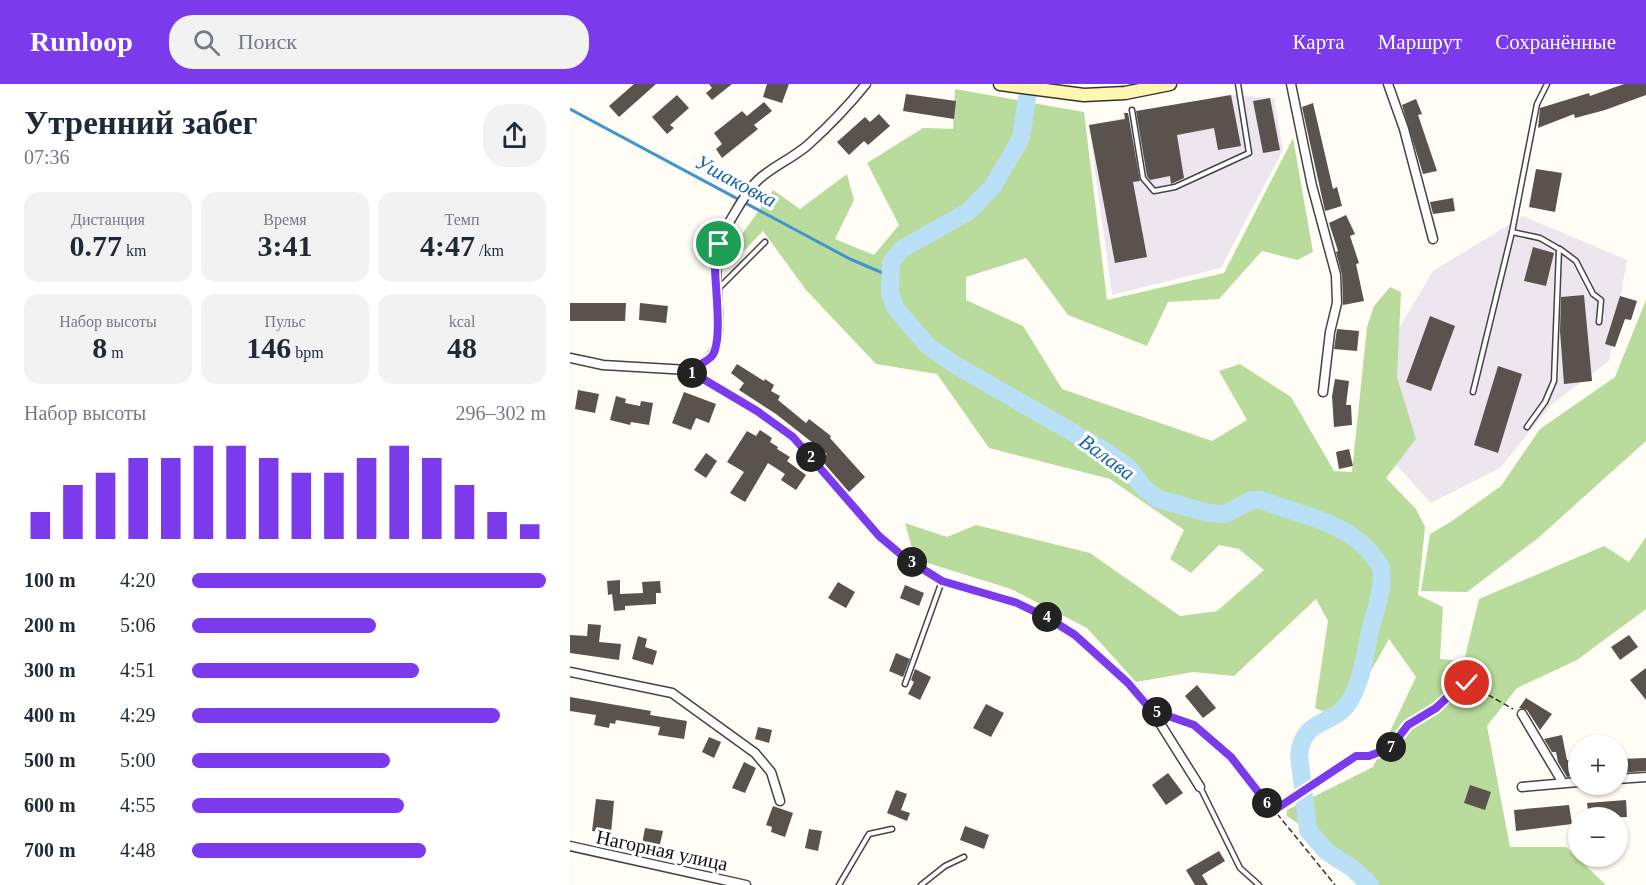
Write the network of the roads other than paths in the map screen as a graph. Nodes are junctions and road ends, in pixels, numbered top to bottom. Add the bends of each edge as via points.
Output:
1 (866, 84) edge
2 (1000, 84) edge
3 (1170, 84) edge
4 (1238, 84) edge
5 (1291, 84) edge
6 (1388, 84) edge
7 (1546, 84) edge
8 (1132, 110) dead end
9 (1512, 232) junction
10 (1433, 239) dead end
11 (765, 242) dead end
12 (1559, 249) junction
13 (716, 292) junction
14 (1599, 322) dead end
15 (570, 358) edge
16 (688, 370) junction
17 (1323, 392) dead end
18 (1473, 392) dead end
19 (1527, 427) dead end
20 (942, 581) junction
21 (570, 672) edge
22 (905, 684) dead end
23 (1522, 714) road end
24 (1646, 777) edge
25 (1628, 778) edge
26 (1563, 783) junction
27 (1568, 783) edge
28 (1522, 787) dead end
29 (1200, 788) joint
30 (780, 801) dead end
31 (892, 829) dead end
32 (570, 846) edge
33 (964, 857) dead end
34 (746, 885) edge
35 (839, 885) edge
36 (921, 885) edge
37 (1259, 885) edge

1 - 13 street via 808,145 757,181 719,244
2 - 3 main road via 1060,93 1106,94
4 - 8 lane via 1249,153 1175,187 1154,191 1143,177
5 - 17 street via 1336,275 1337,303
6 - 10 street
7 - 9 lane via 1536,104
9 - 12 lane via 1540,238
9 - 18 lane
11 - 13 lane
12 - 14 lane via 1576,261 1593,294 1601,300
12 - 19 lane via 1554,381
13 - 16 street via 715,348 704,363
15 - 16 street via 603,365
16 - 20 street via 793,437 879,536
20 - 22 lane
20 - 29 street via 1017,603 1075,635 1128,683 1151,710
21 - 30 street via 672,693 755,753 771,772
23 - 26 street
24 - 25 street
26 - 27 street
26 - 28 street
29 - 37 lane via 1240,868
31 - 35 lane via 869,834
32 - 34 street, Нагорная улица
33 - 36 lane

